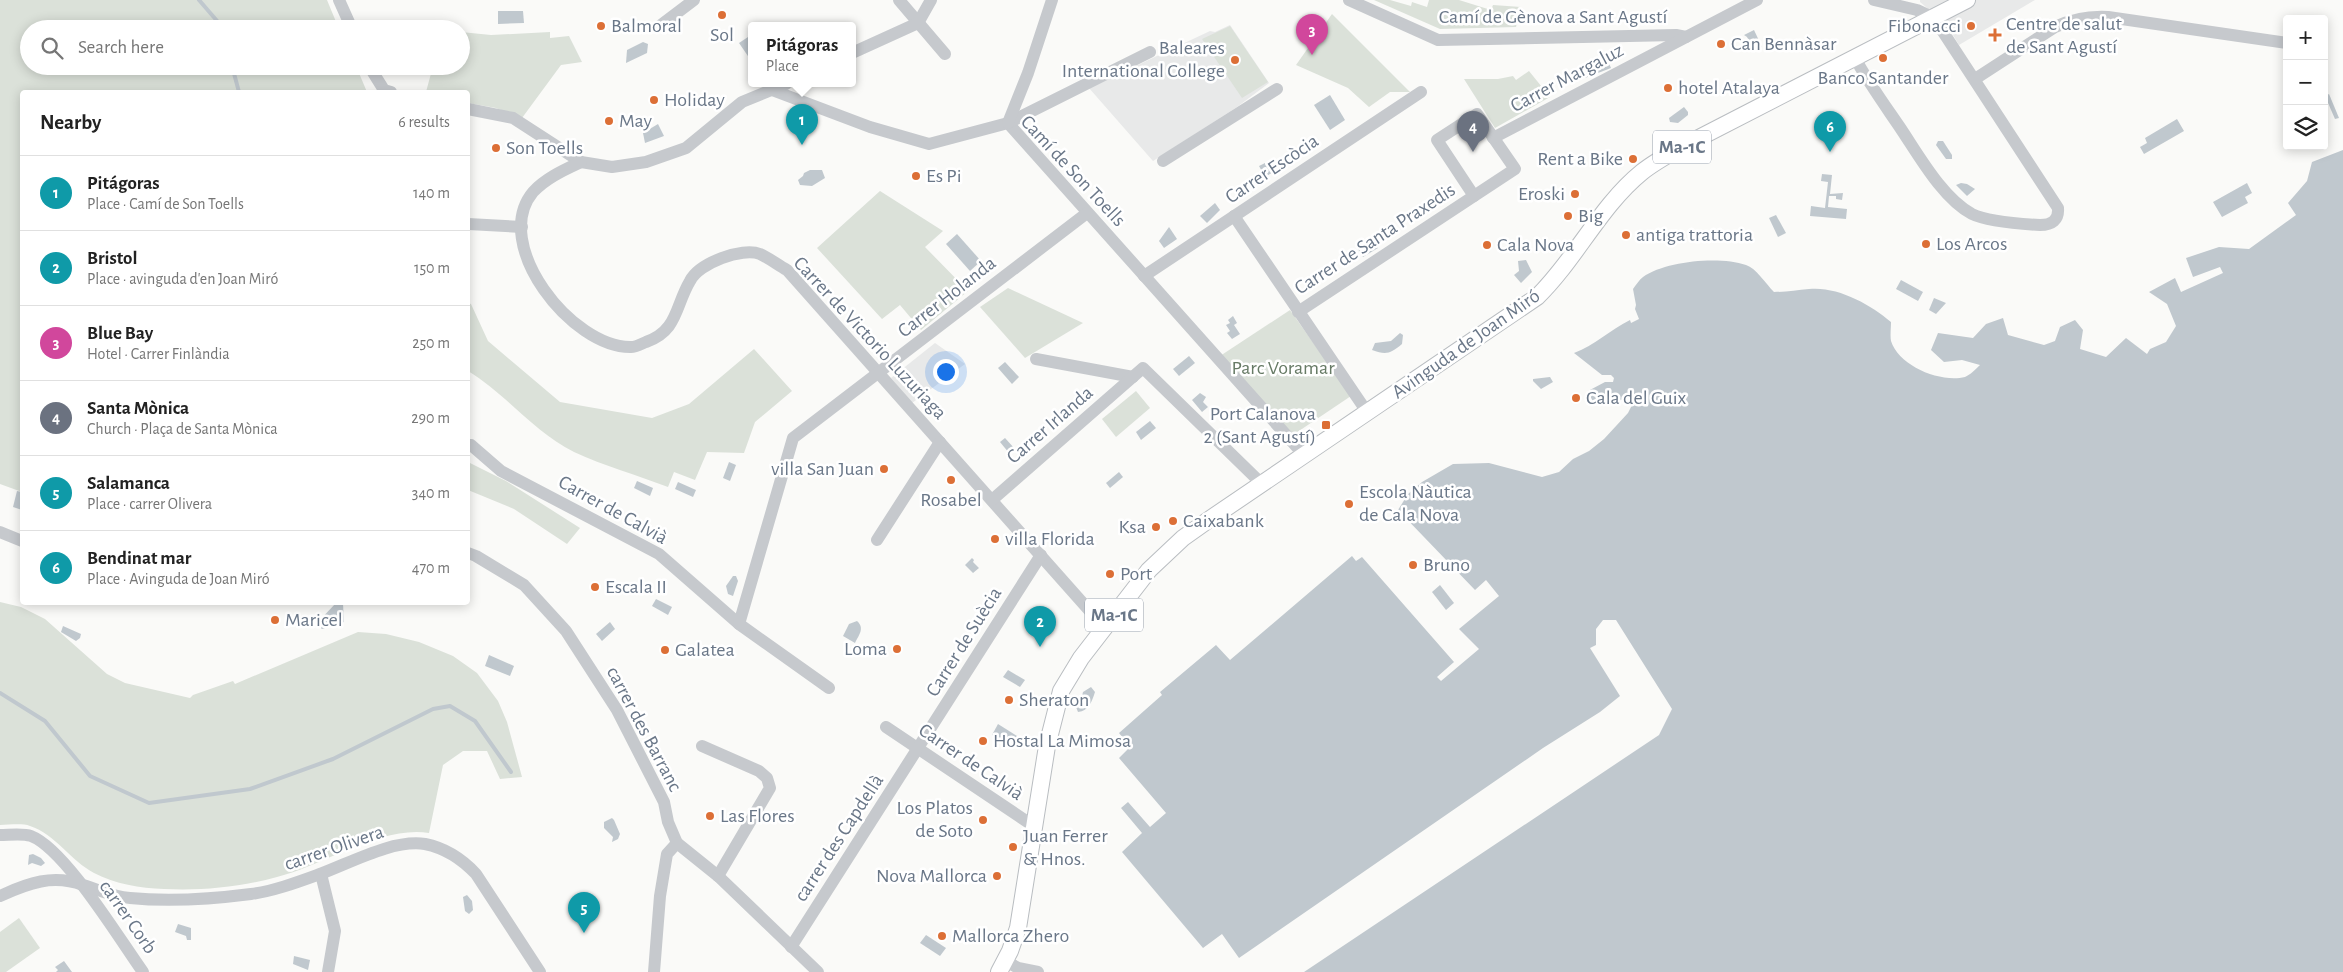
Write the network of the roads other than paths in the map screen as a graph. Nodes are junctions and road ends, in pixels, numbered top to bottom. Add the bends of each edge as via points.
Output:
1 (339, 0) edge
2 (694, 0) edge
3 (899, 0) edge
4 (931, 0) edge
5 (1052, 0) edge
6 (1349, 0) edge
7 (1757, 0) edge
8 (1874, 0) edge
9 (1967, 0) edge
10 (1934, 18) junction
11 (348, 20) edge
12 (918, 23) junction
13 (657, 28) dead end
14 (1686, 37) junction
15 (2283, 42) edge
16 (856, 51) edge
17 (1150, 52) dead end
18 (945, 54) dead end
19 (1855, 58) junction
20 (375, 75) edge
21 (1975, 79) junction
22 (779, 87) edge
23 (1277, 89) dead end
24 (384, 90) edge
25 (772, 90) junction
26 (1421, 92) dead end
27 (470, 109) edge
28 (1008, 123) junction
29 (1493, 138) junction
30 (1163, 161) dead end
31 (581, 162) junction
32 (1474, 196) junction
33 (1087, 213) junction
34 (1234, 216) junction
35 (470, 224) edge
36 (522, 228) junction
37 (1144, 276) junction
38 (1298, 312) junction
39 (1036, 359) dead end
40 (878, 374) junction
41 (1133, 377) junction
42 (1367, 412) junction
43 (940, 442) junction
44 (470, 445) dead end
45 (1304, 455) junction
46 (1262, 484) junction
47 (992, 500) junction
48 (0, 532) edge
49 (20, 540) edge
50 (876, 540) dead end
51 (470, 554) edge
52 (1041, 555) junction
53 (739, 624) junction
54 (1104, 627) junction
55 (829, 688) dead end
56 (886, 727) dead end
57 (702, 746) dead end
58 (919, 749) junction
59 (1035, 827) junction
60 (0, 835) edge
61 (677, 843) junction
62 (321, 874) junction
63 (718, 876) junction
64 (82, 884) junction
65 (0, 896) edge
66 (791, 947) junction
67 (1002, 966) edge
68 (143, 972) edge
69 (328, 972) edge
70 (540, 972) edge
71 (654, 972) edge
72 (818, 972) edge
73 (1038, 972) edge

1 - 11 street
2 - 13 street
3 - 12 street
4 - 12 street
5 - 28 street
6 - 14 street, Camí de Gènova a Sant Agustí via 1438,40
7 - 14 street, Camí de Gènova a Sant Agustí
8 - 10 street via 1917,10
9 - 10 main road, Avinguda de Joan Miró / Ma-1C
10 - 19 main road, Avinguda de Joan Miró / Ma-1C
10 - 21 street
12 - 16 street
12 - 18 street
14 - 29 street, Carrer Margaluz
15 - 21 street via 2108,17 2088,17 2055,27
17 - 28 street
19 - 21 street via 1948,195 1973,214 1986,219 2051,224 2059,213 2058,208
19 - 42 main road, Avinguda de Joan Miró / Ma-1C via 1691,142 1643,171 1621,193 1558,277 1538,298
20 - 24 street
22 - 25 street
23 - 30 street
25 - 28 street, Camí de Son Toells via 870,127 929,144
25 - 31 street via 742,102 686,148 646,162 612,167
26 - 34 street, Carrer Escòcia
27 - 31 street via 514,118
28 - 33 street, Camí de Son Toells
29 - 32 street, Carrer de Santa Praxedis via 1515,170
29 - 32 street via 1477,114 1436,140
31 - 36 street, Carrer de Victorio Luzuriaga via 547,179 532,193 523,215
32 - 38 street, Carrer de Santa Praxedis
33 - 37 street, Camí de Son Toells
33 - 40 street, Carrer Holanda
34 - 37 street, Carrer Escòcia
34 - 38 street
35 - 36 street
36 - 40 street, Carrer de Victorio Luzuriaga via 524,249 551,300 570,320 599,339 632,347 655,339 672,325 690,279 714,260 759,254 786,270
37 - 45 street, Camí de Son Toells
38 - 42 street
39 - 41 street, Carrer Irlanda
40 - 43 street, Carrer de Victorio Luzuriaga
40 - 53 street, Carrer Holanda via 793,438
41 - 46 street, Carrer Irlanda via 1143,368
41 - 47 street, Carrer Irlanda
42 - 45 main road, Avinguda de Joan Miró / Ma-1C
43 - 47 street, Carrer de Victorio Luzuriaga
43 - 50 street
44 - 53 street, Carrer de Calvià via 501,471 659,554
45 - 46 main road, Ma-1C
46 - 54 main road, Ma-1C via 1166,553
47 - 52 street, Carrer de Victorio Luzuriaga
48 - 49 street
51 - 61 street, carrer des Barranc via 524,585 566,631 617,710 664,802
52 - 54 street, Carrer de Victorio Luzuriaga
52 - 58 street, Carrer de Suècia
53 - 55 street, Carrer de Calvià
54 - 59 main road, Ma-1C via 1061,691
56 - 58 street, Carrer de Calvià
57 - 63 street via 759,771 770,788
58 - 59 street, Carrer de Calvià
58 - 66 street, carrer des Capdellà
59 - 67 main road, Ma-1C via 1018,928
60 - 64 street via 30,835 49,848
61 - 63 street
61 - 71 street via 667,854
62 - 64 street, carrer Olivera via 253,894 207,898 130,898 104,894
62 - 69 street via 335,931
62 - 70 street, carrer Olivera via 403,845 423,844 443,850 464,861 476,874
63 - 66 street
64 - 65 street via 53,878 24,885
64 - 68 street, carrer Corb
66 - 72 street
67 - 73 street

